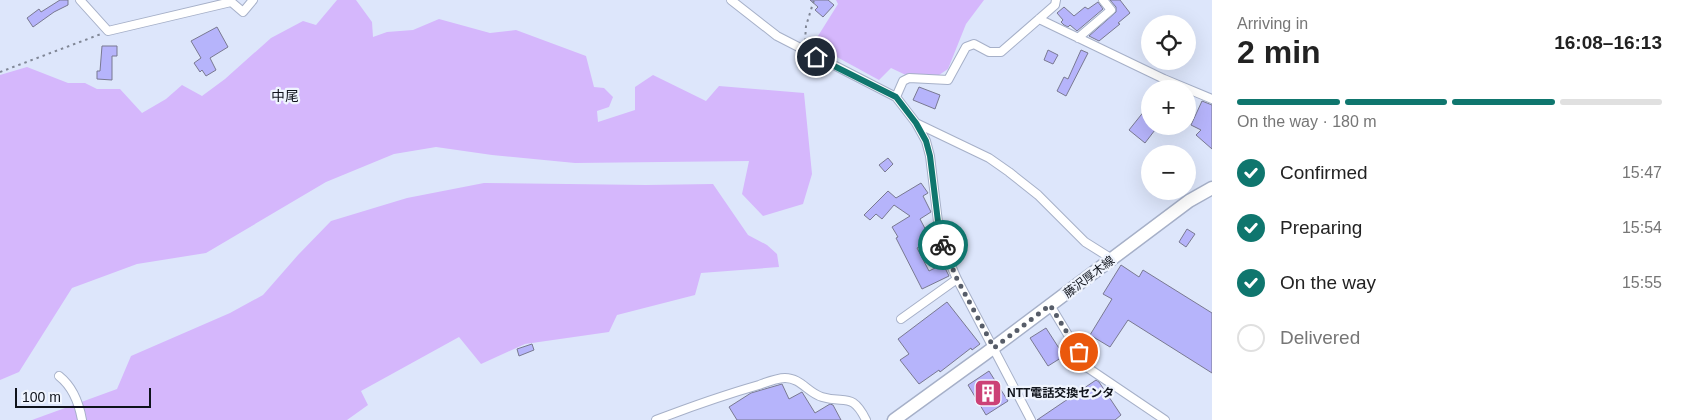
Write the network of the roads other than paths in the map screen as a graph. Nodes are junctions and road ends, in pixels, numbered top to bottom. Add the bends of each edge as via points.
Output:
1 (80, 0) edge
2 (253, 0) edge
3 (731, 0) edge
4 (1056, 0) edge
5 (1103, 0) edge
6 (230, 1) edge
7 (1039, 19) junction
8 (1078, 38) junction
9 (896, 97) junction
10 (1212, 99) edge
11 (916, 123) junction
12 (1212, 188) edge
13 (1112, 259) junction
14 (957, 279) junction
15 (1050, 305) junction
16 (901, 318) dead end
17 (994, 348) junction
18 (59, 376) dead end
19 (82, 420) edge
20 (656, 420) edge
21 (866, 420) edge
22 (894, 420) edge
23 (1031, 420) edge
24 (1165, 420) edge

1 - 6 street via 108,31
2 - 6 street via 243,12
3 - 9 street via 777,36
4 - 7 street via 1055,5
5 - 8 street via 1111,10
7 - 8 street
7 - 9 street via 1001,52 989,52 974,44 966,47 948,80 910,78 903,81
8 - 10 street
9 - 11 street
11 - 13 street via 989,158 1010,172 1085,242
11 - 14 street via 930,156 939,230
12 - 13 main road, 藤沢厚木線 via 1189,201
13 - 15 main road, 藤沢厚木線
14 - 16 street
14 - 17 street
15 - 17 main road, 藤沢厚木線
15 - 24 street via 1088,368
17 - 22 main road, 藤沢厚木線
17 - 23 street
18 - 19 street via 76,397
20 - 21 street via 786,378 799,382 823,398 855,403

